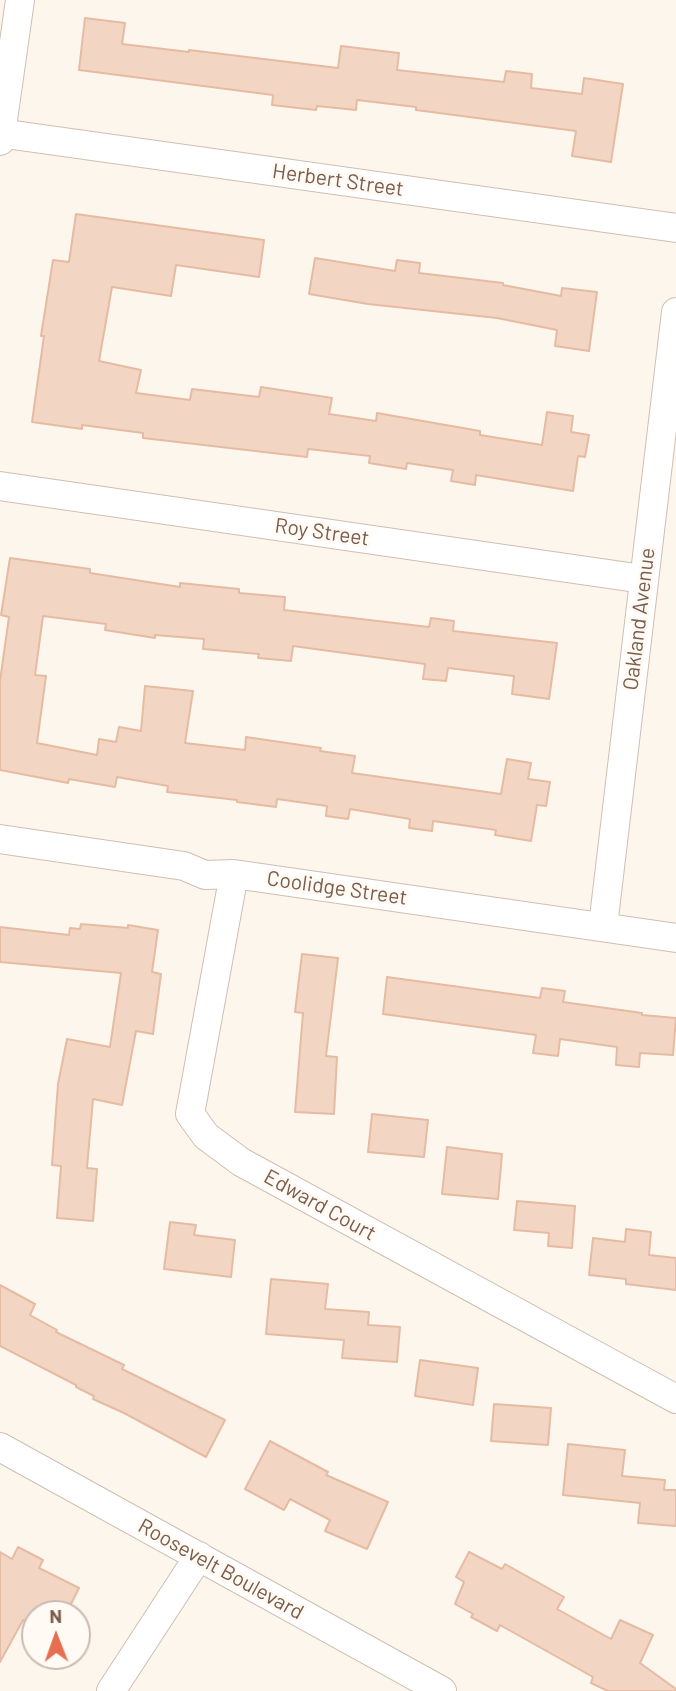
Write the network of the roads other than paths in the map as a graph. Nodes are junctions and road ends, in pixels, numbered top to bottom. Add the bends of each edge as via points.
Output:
1 (20, 0) edge
2 (0, 135) edge
3 (676, 228) edge
4 (676, 312) edge
5 (0, 486) edge
6 (643, 579) junction
7 (0, 839) edge
8 (234, 874) junction
9 (603, 926) junction
10 (676, 938) edge
11 (676, 1399) edge
12 (0, 1447) edge
13 (199, 1556) junction
14 (111, 1691) edge
15 (442, 1691) edge

1 - 2 street
2 - 3 street, Herbert Street
4 - 6 street, Oakland Avenue
5 - 6 street, Roy Street
6 - 9 street, Oakland Avenue
7 - 8 street, Coolidge Street via 184,866 205,875
8 - 9 street, Coolidge Street
8 - 11 street, Edward Court via 190,1114 206,1136 242,1162
9 - 10 street, Coolidge Street
12 - 13 street, Roosevelt Boulevard
13 - 14 street
13 - 15 street, Roosevelt Boulevard

